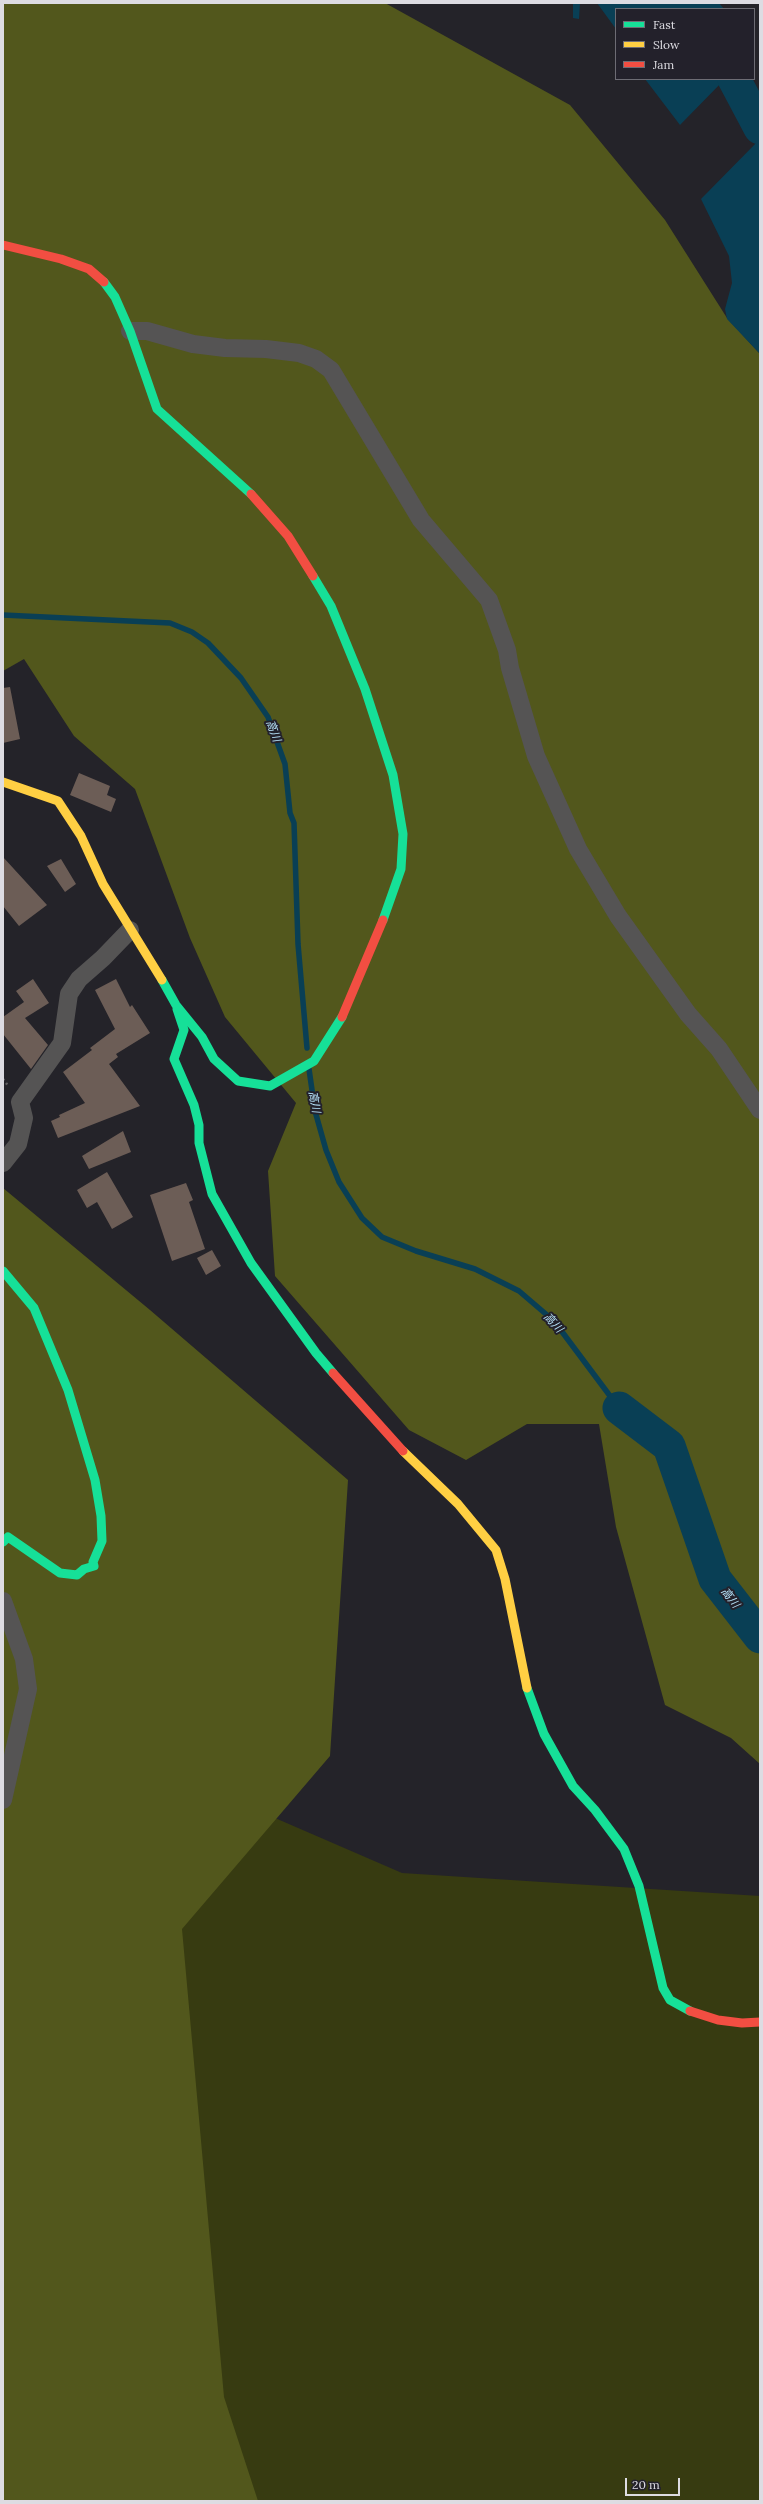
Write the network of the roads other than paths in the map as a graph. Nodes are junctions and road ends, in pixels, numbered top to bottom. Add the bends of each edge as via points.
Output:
1 (3, 245) edge
2 (130, 331) junction
3 (3, 782) edge
4 (130, 930) junction
5 (176, 1005) junction
6 (760, 1110) edge
7 (3, 1163) edge
8 (3, 1271) edge
9 (3, 1542) edge
10 (3, 1601) edge
11 (3, 1800) edge
12 (760, 2022) edge

1 - 2 street via 89,269 106,284 115,297
2 - 5 street via 158,409 255,497 288,536 331,606 365,689 393,775 403,834 401,869 377,938 364,961 339,1023 326,1039 314,1061 270,1086 238,1081 214,1059 202,1037
2 - 6 street via 147,331 192,344 299,353 316,359 331,370 421,520 489,600 507,650 536,756 578,849 618,916 688,1014 719,1049
3 - 4 street via 58,801 81,836 103,884
4 - 5 street via 148,955
4 - 7 street via 78,979 69,994 62,1043 20,1102 24,1118 18,1144
5 - 12 street via 184,1030 174,1059 194,1105 199,1126 199,1144 212,1194 251,1263 316,1353 387,1436 458,1504 496,1550 505,1580 519,1656 530,1698 544,1734 573,1786 596,1810 624,1849 639,1886 662,1988 670,2000 681,2008 718,2020
8 - 9 street via 34,1308 68,1390 95,1480 102,1541 93,1562 94,1566 84,1569 77,1575 60,1573 8,1537
10 - 11 street via 24,1659 28,1689

